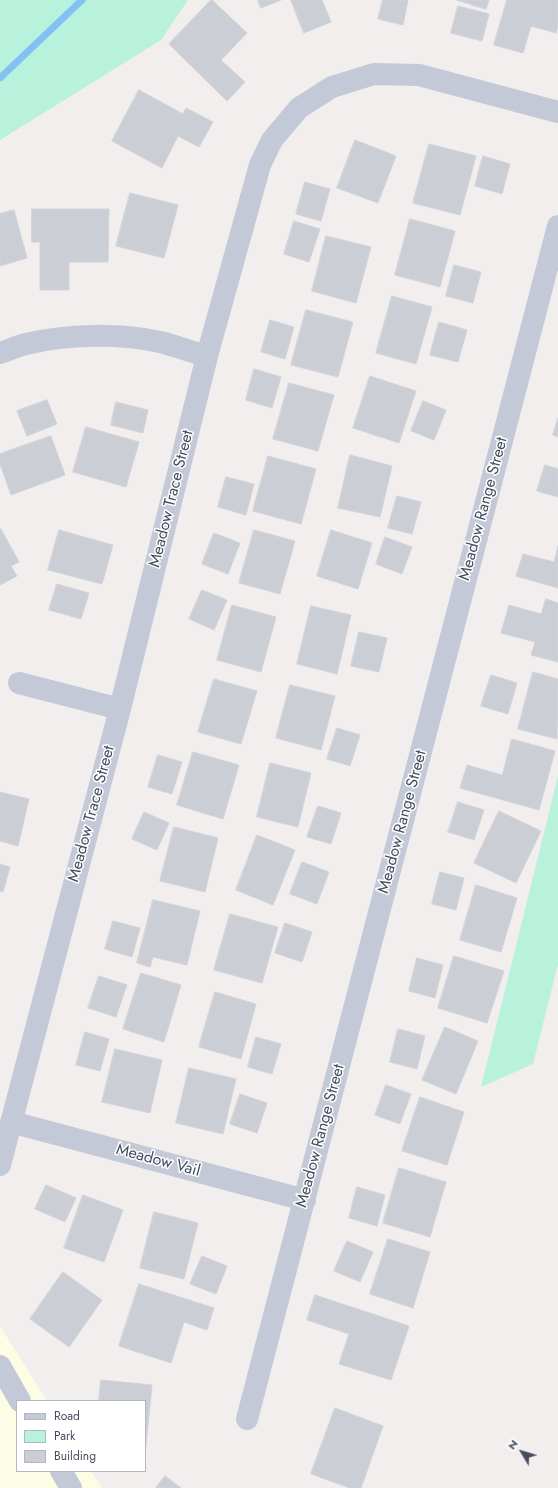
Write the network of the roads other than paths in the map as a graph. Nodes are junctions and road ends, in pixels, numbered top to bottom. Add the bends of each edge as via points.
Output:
1 (558, 112) edge
2 (558, 226) edge
3 (0, 353) edge
4 (207, 356) junction
5 (19, 683) dead end
6 (120, 710) junction
7 (11, 1122) junction
8 (0, 1165) edge
9 (305, 1200) junction
10 (0, 1366) edge
11 (19, 1400) edge
12 (247, 1419) dead end
13 (62, 1472) edge
14 (71, 1488) edge

1 - 4 street, Meadow Trace Street via 419,75 374,74 332,87 299,108 272,140 260,165
2 - 9 street, Meadow Range Street
3 - 4 street via 26,344 57,338 89,336 125,337 159,342
4 - 6 street, Meadow Trace Street
5 - 6 street
6 - 7 street, Meadow Trace Street
7 - 8 street, Meadow Trace Street
7 - 9 street, Meadow Vail
9 - 12 street, Meadow Range Street
10 - 11 street
13 - 14 street

